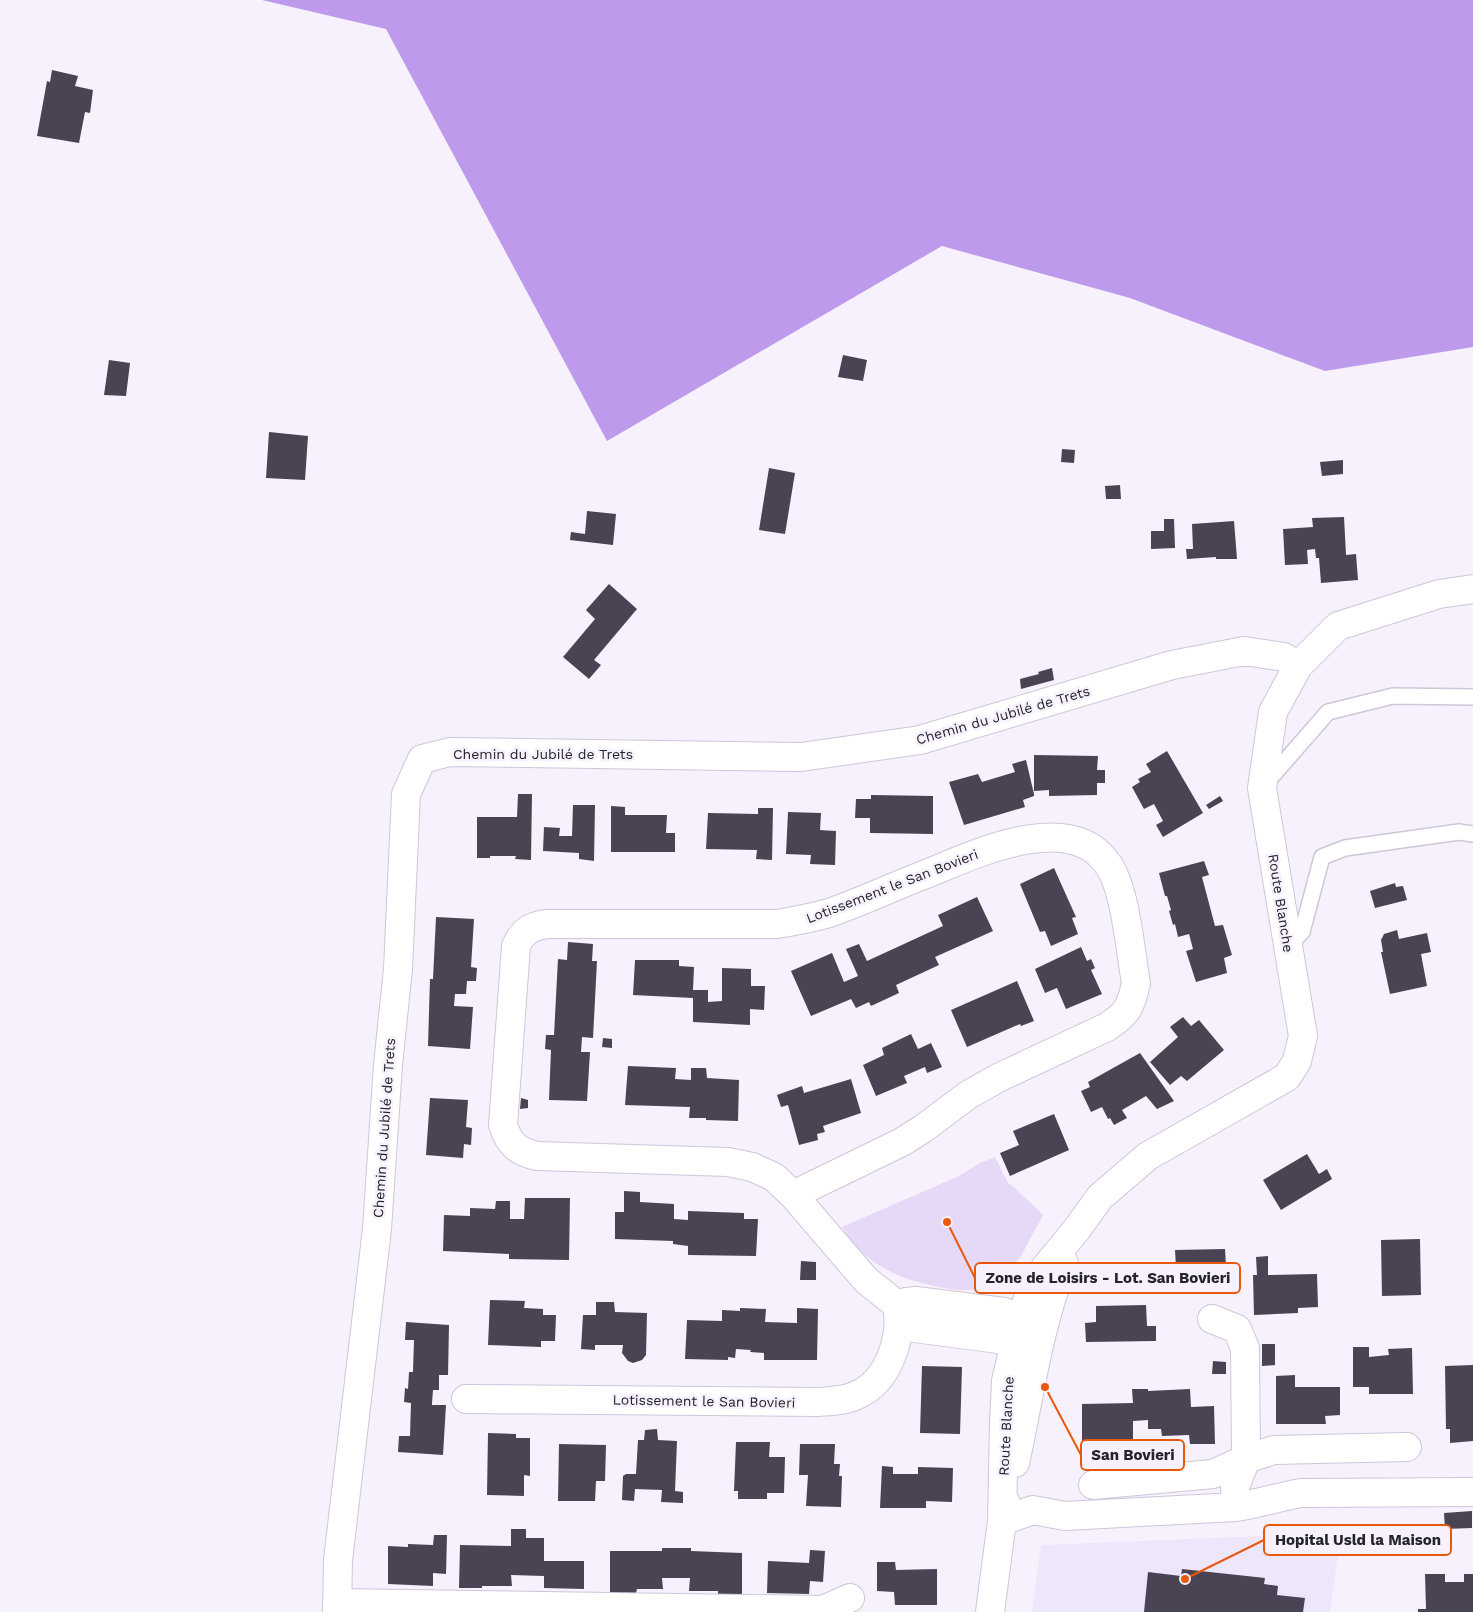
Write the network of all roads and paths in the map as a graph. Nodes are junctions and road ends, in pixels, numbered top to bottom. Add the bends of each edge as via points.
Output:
1 (1473, 589) edge
2 (1298, 666) junction
3 (1473, 697) edge
4 (1262, 788) junction
5 (1473, 834) edge
6 (1288, 946) junction
7 (793, 1195) junction
8 (898, 1316) junction
9 (1212, 1319) dead end
10 (1025, 1331) junction
11 (466, 1399) dead end
12 (1407, 1447) dead end
13 (1246, 1459) junction
14 (1093, 1485) dead end
15 (1473, 1492) edge
16 (1236, 1507) junction
17 (1002, 1521) junction
18 (850, 1598) dead end
19 (337, 1608) edge
20 (990, 1612) edge

1 - 2 street, Route Blanche via 1438,594 1338,626
2 - 4 street, Route Blanche via 1273,712
2 - 19 street, Chemin du Jubilé de Trets via 1284,657 1244,651 1172,665 920,740 801,757 450,752 422,759 406,794 398,969 377,1229 338,1560
3 - 4 lane via 1393,696 1328,712
4 - 6 street, Route Blanche
5 - 6 lane via 1459,832 1344,848 1322,857 1302,932
6 - 10 street, Route Blanche via 1303,1036 1297,1061 1287,1077 1148,1156 1100,1197 1077,1229 1048,1304
7 - 7 street, Lotissement le San Bovieri via 902,1142 998,1078 1121,1018 1136,984 1121,892 1107,862 1083,842 1069,839 1012,842 803,920 777,924 547,924 536,925 520,936 516,946 503,1125 513,1145 537,1156 728,1162 752,1167 774,1177
7 - 8 street, Lotissement le San Bovieri
8 - 10 street via 906,1302 916,1301 1004,1312 1013,1315
8 - 11 street, Lotissement le San Bovieri via 895,1348 874,1383 857,1395 839,1400
9 - 13 street via 1237,1329 1246,1348
10 - 17 street, Route Blanche via 1023,1424
12 - 13 street via 1274,1450
13 - 14 street via 1213,1474
13 - 16 street via 1235,1487
15 - 16 street via 1301,1493
16 - 17 street via 1065,1516 1033,1510
17 - 20 street, Route Blanche
18 - 19 street via 824,1610

